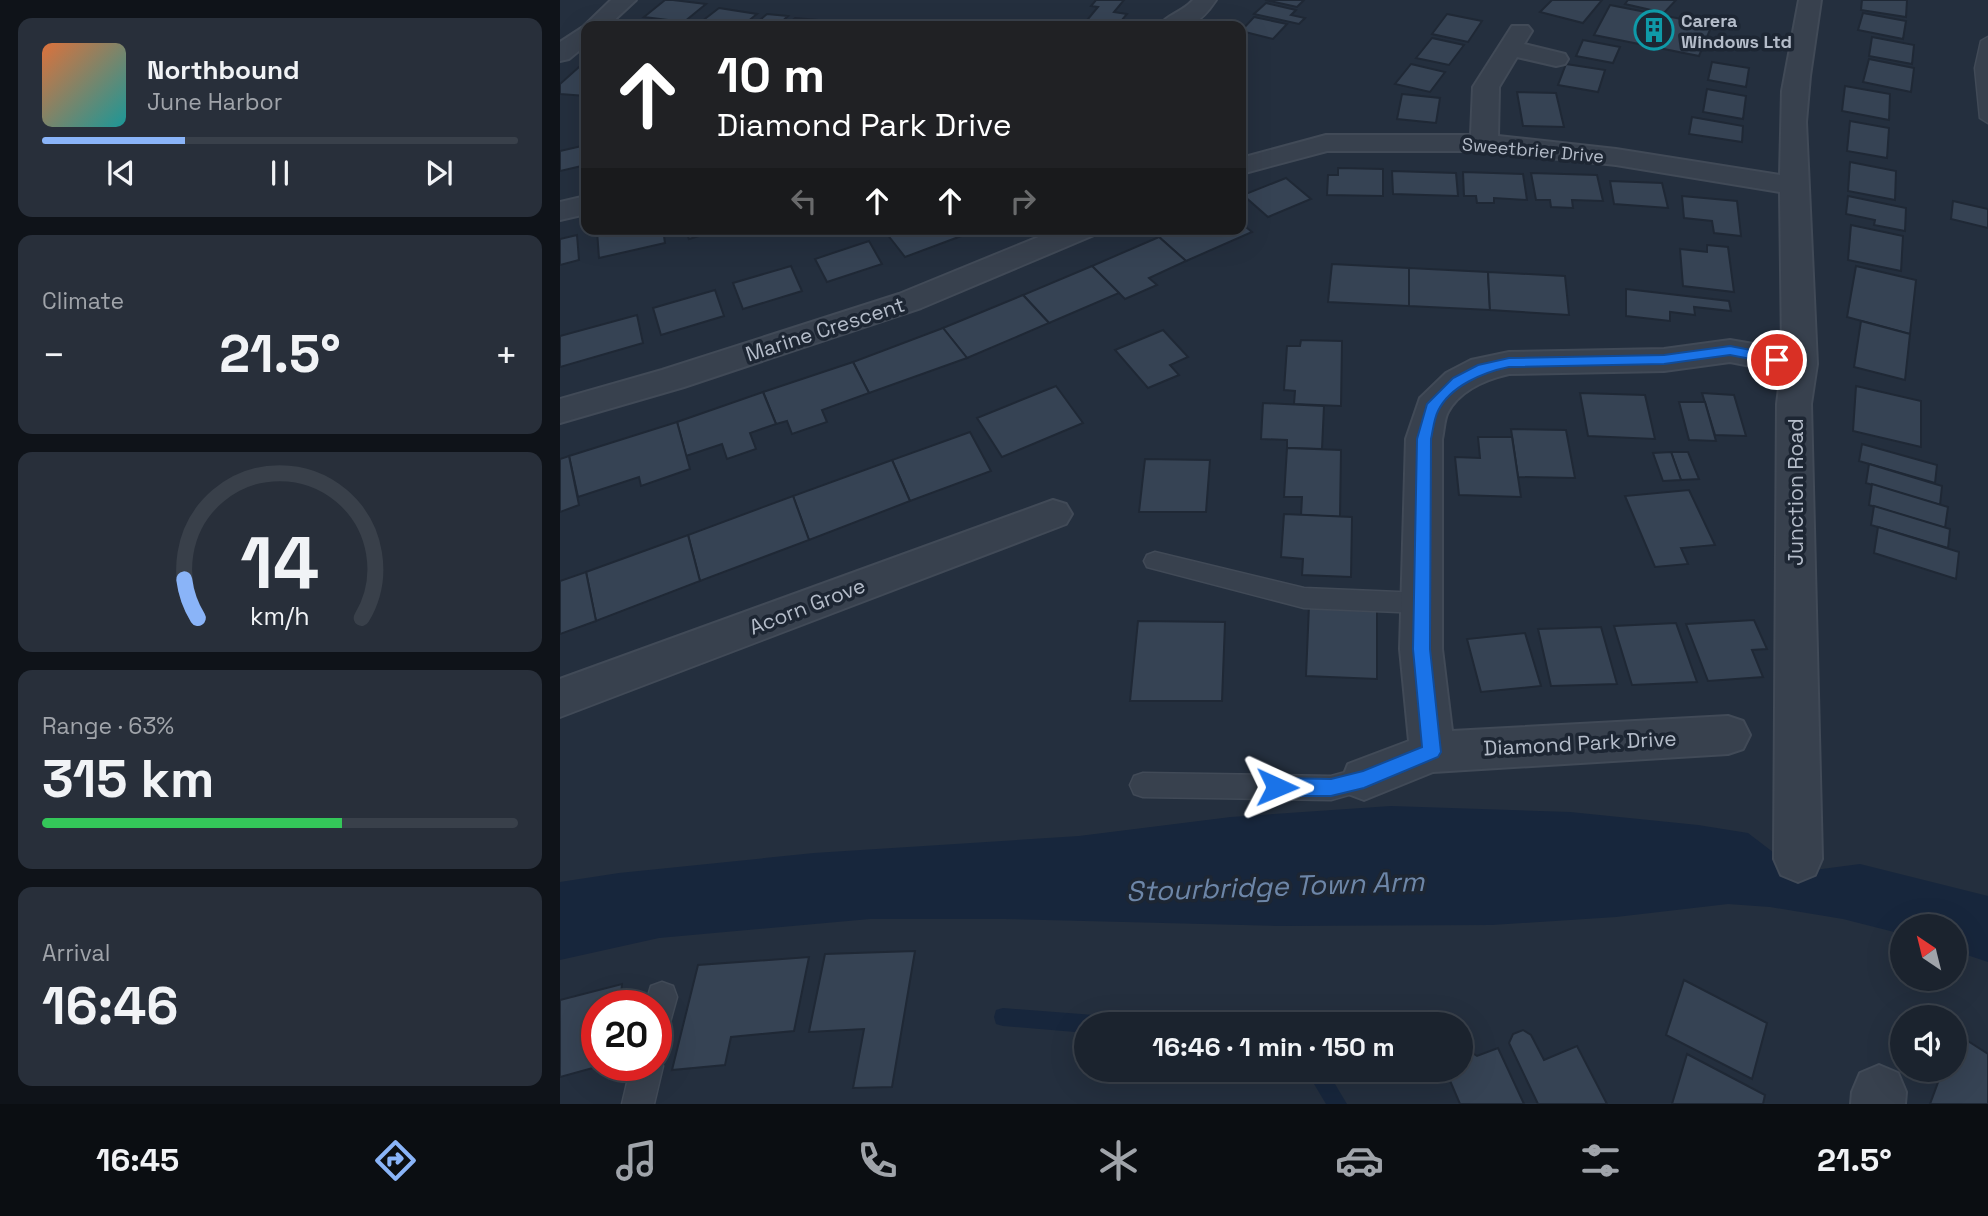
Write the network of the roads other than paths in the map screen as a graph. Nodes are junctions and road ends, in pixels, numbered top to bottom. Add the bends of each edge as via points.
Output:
1 (625, 0) edge
2 (1205, 0) edge
3 (1810, 0) edge
4 (602, 21) edge
5 (1181, 21) edge
6 (581, 38) edge
7 (1988, 41) edge
8 (560, 54) edge
9 (1556, 59) dead end
10 (1988, 118) edge
11 (1484, 143) junction
12 (1246, 164) edge
13 (1796, 186) junction
14 (581, 206) edge
15 (560, 211) edge
16 (1070, 235) edge
17 (1800, 364) junction
18 (560, 411) edge
19 (1053, 514) dead end
20 (1155, 561) dead end
21 (1422, 603) junction
22 (560, 698) edge
23 (1728, 734) dead end
24 (1432, 752) junction
25 (1364, 779) joint
26 (1143, 785) dead end
27 (1798, 859) dead end
28 (643, 1081) edge
29 (638, 1104) edge

1 - 4 street
2 - 5 street
3 - 13 street, Junction Road via 1793,121
6 - 8 street
7 - 10 lane via 1982,68
9 - 11 street via 1516,40 1486,87
11 - 12 street, Sweetbrier Drive via 1326,143
11 - 13 street, Sweetbrier Drive via 1616,157
13 - 17 street, Junction Road
14 - 15 street
16 - 18 street, Marine Crescent via 910,301
17 - 21 street via 1730,351 1664,360 1509,363 1483,368 1458,381 1432,407 1424,439
17 - 27 street, Junction Road via 1794,404
19 - 22 street, Acorn Grove
20 - 21 lane via 1304,598
21 - 24 street via 1421,649
23 - 24 street, Diamond Park Drive
24 - 25 street, Diamond Park Drive
25 - 26 lane via 1331,788
28 - 29 lane

